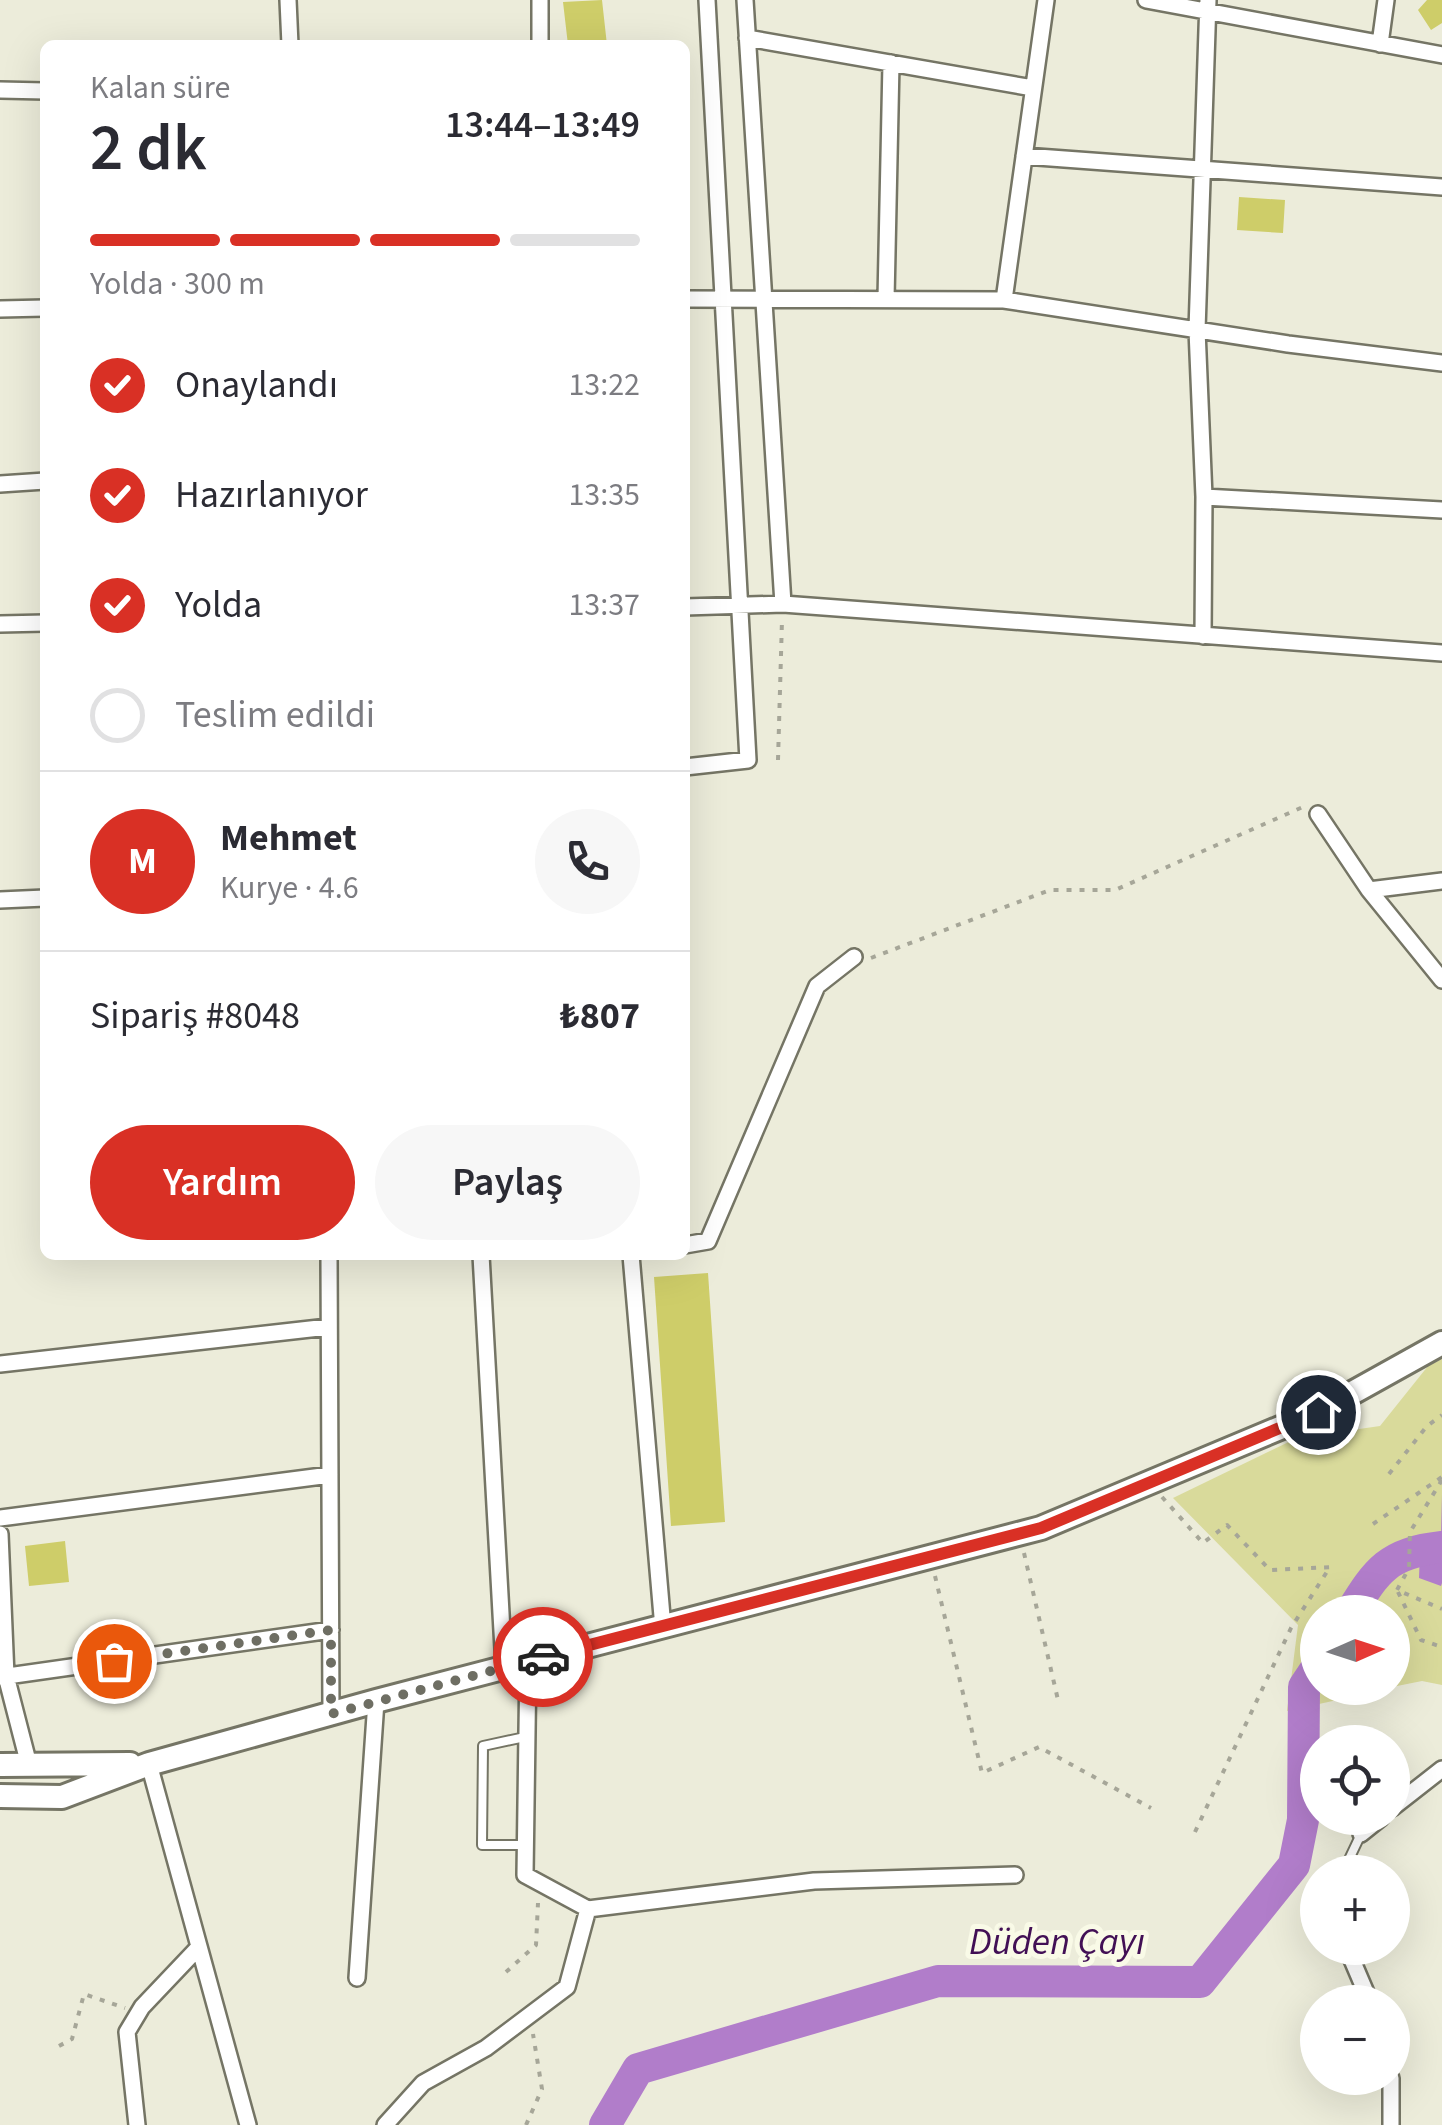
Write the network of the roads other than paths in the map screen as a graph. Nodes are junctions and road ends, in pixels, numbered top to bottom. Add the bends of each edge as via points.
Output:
1 (288, 0) edge
2 (540, 0) edge
3 (706, 0) edge
4 (745, 0) edge
5 (1046, 0) edge
6 (1146, 0) edge
7 (1386, 0) edge
8 (1207, 6) edge
9 (747, 38) junction
10 (290, 40) edge
11 (540, 40) edge
12 (1380, 44) junction
13 (1442, 55) edge
14 (890, 63) junction
15 (1033, 88) junction
16 (0, 90) edge
17 (40, 91) edge
18 (1024, 156) junction
19 (1203, 169) junction
20 (1442, 187) edge
21 (690, 299) edge
22 (726, 299) junction
23 (764, 299) junction
24 (886, 300) junction
25 (1004, 300) junction
26 (40, 308) edge
27 (0, 309) edge
28 (1197, 330) junction
29 (1442, 362) edge
30 (40, 482) edge
31 (0, 484) edge
32 (1204, 497) junction
33 (1442, 510) edge
34 (783, 604) junction
35 (740, 605) junction
36 (690, 607) edge
37 (40, 623) edge
38 (0, 624) edge
39 (1203, 636) junction
40 (1442, 652) edge
41 (690, 766) edge
42 (1318, 814) road end
43 (1442, 882) edge
44 (1369, 890) junction
45 (40, 898) edge
46 (0, 900) edge
47 (854, 957) road end
48 (1442, 980) edge
49 (690, 1244) edge
50 (329, 1260) edge
51 (482, 1260) edge
52 (631, 1260) edge
53 (328, 1328) junction
54 (1442, 1343) edge
55 (0, 1364) edge
56 (330, 1476) junction
57 (0, 1518) edge
58 (0, 1534) edge
59 (663, 1628) junction
60 (331, 1630) junction
61 (528, 1660) junction
62 (504, 1667) junction
63 (3, 1676) edge
64 (376, 1701) junction
65 (331, 1714) junction
66 (525, 1738) junction
67 (0, 1764) edge
68 (148, 1764) junction
69 (30, 1765) junction
70 (1442, 1769) edge
71 (1410, 1794) edge
72 (0, 1796) edge
73 (524, 1846) junction
74 (1015, 1875) dead end
75 (588, 1909) junction
76 (198, 1948) junction
77 (357, 1978) dead end
78 (1391, 2095) edge
79 (137, 2125) edge
80 (248, 2125) edge
81 (385, 2125) edge
82 (1391, 2125) edge

1 - 10 street
2 - 11 street
3 - 22 street
4 - 9 street
5 - 15 street
6 - 8 street
7 - 12 street
8 - 12 street
8 - 19 street
9 - 14 street
9 - 23 street
12 - 13 street
14 - 15 street
14 - 24 street
15 - 18 street
16 - 17 street
18 - 19 street
18 - 25 street
19 - 20 street
19 - 28 street
21 - 22 street
22 - 23 street
22 - 35 street
23 - 24 street
23 - 34 street
24 - 25 street
25 - 28 street
26 - 27 street
28 - 29 street
28 - 32 street
30 - 31 street
32 - 33 street
32 - 39 street
34 - 35 street
34 - 39 street
35 - 36 street
35 - 41 street via 748,760
37 - 38 street
39 - 40 street
42 - 44 street
43 - 44 street
44 - 48 street
45 - 46 street
47 - 49 street via 817,986 708,1241
50 - 53 street
51 - 62 street
52 - 59 street
53 - 55 street
53 - 56 street
54 - 59 street via 1318,1412 1020,1533
56 - 57 street
56 - 60 street
58 - 63 street
59 - 61 street
60 - 63 street
60 - 65 street
61 - 62 street
61 - 66 street
62 - 64 street
63 - 69 street
64 - 65 street
64 - 77 street
65 - 68 street
66 - 73 street
66 - 73 lane via 483,1746 482,1846
67 - 69 street
68 - 69 street
68 - 72 street via 62,1797
68 - 76 street
70 - 71 street
73 - 75 street via 525,1875
74 - 75 street via 814,1881
75 - 81 street via 567,1987 486,2048 423,2084
76 - 79 street via 127,2032
76 - 80 street
78 - 82 street

